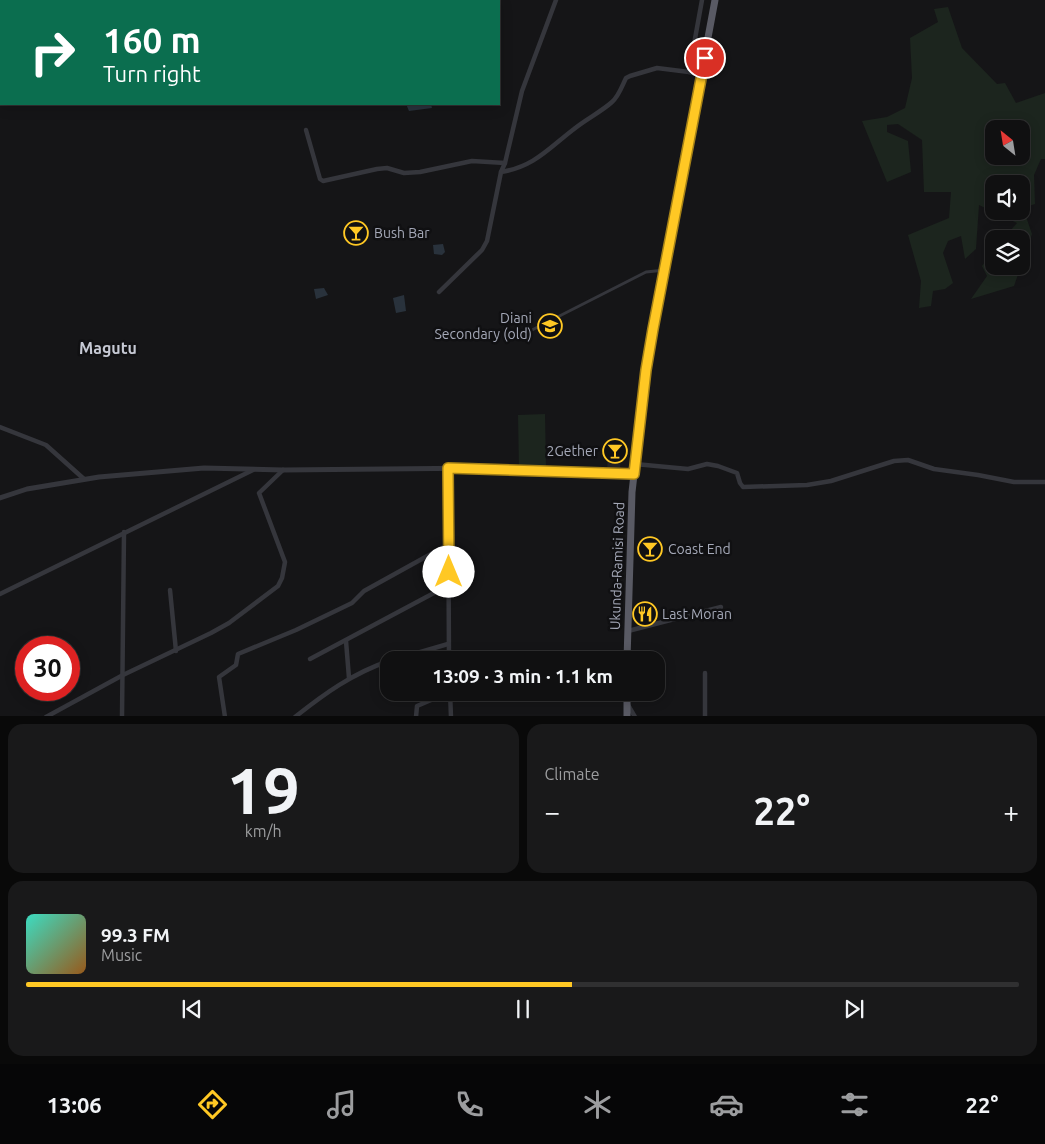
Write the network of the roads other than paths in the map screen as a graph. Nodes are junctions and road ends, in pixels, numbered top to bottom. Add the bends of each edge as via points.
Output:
1 (556, 0) edge
2 (702, 0) edge
3 (715, 0) edge
4 (689, 72) junction
5 (702, 75) junction
6 (306, 130) dead end
7 (505, 163) junction
8 (501, 172) junction
9 (665, 270) junction
10 (439, 292) dead end
11 (528, 332) dead end
12 (0, 427) edge
13 (635, 464) junction
14 (448, 468) junction
15 (254, 469) junction
16 (283, 470) junction
17 (634, 474) junction
18 (84, 479) junction
19 (1045, 482) edge
20 (0, 498) edge
21 (124, 532) junction
22 (449, 544) junction
23 (449, 587) junction
24 (170, 590) dead end
25 (0, 594) edge
26 (721, 607) dead end
27 (628, 631) junction
28 (346, 641) junction
29 (448, 644) junction
30 (176, 651) junction
31 (424, 651) edge
32 (449, 651) edge
33 (628, 651) edge
34 (310, 659) dead end
35 (380, 665) edge
36 (705, 673) dead end
37 (123, 675) junction
38 (349, 678) junction
39 (627, 704) joint
40 (46, 716) edge
41 (122, 716) edge
42 (225, 716) edge
43 (295, 716) edge
44 (416, 716) edge
45 (450, 716) edge
46 (627, 716) edge
47 (635, 716) edge
48 (705, 716) edge

1 - 7 street via 522,91
2 - 4 street
3 - 5 highway, Ukunda-Ramisi Road
4 - 5 street
4 - 8 street via 657,68 626,78 612,102 542,156 527,166
5 - 9 highway, Ukunda-Ramisi Road
6 - 7 street via 320,179 324,182 377,169 404,173 472,161
7 - 8 street
8 - 10 street via 482,250
9 - 11 street via 646,272
9 - 13 highway, Ukunda-Ramisi Road via 646,370
12 - 18 street via 46,445
13 - 17 highway, Ukunda-Ramisi Road
13 - 19 street via 673,469 707,464 718,466 738,473 743,488 831,481 894,461 908,460 934,469 1014,482
14 - 16 street
14 - 17 street
14 - 22 street
15 - 16 street
15 - 18 street via 204,468
15 - 21 street
16 - 30 street via 259,493 286,562 278,586 229,622
17 - 27 highway, Ukunda-Ramisi Road
18 - 20 street via 26,489
21 - 25 street
21 - 37 street
22 - 23 street
22 - 42 street via 364,591 352,603 238,654 236,665 219,677
23 - 28 street
23 - 29 street
24 - 30 street
26 - 27 street
27 - 33 highway, Ukunda-Ramisi Road
28 - 34 street
28 - 38 street
29 - 31 street
29 - 32 street
30 - 37 street
35 - 38 street
36 - 48 street
37 - 40 street
37 - 41 street
38 - 43 street
39 - 46 highway
39 - 47 street
44 - 45 street via 416,706 450,692

